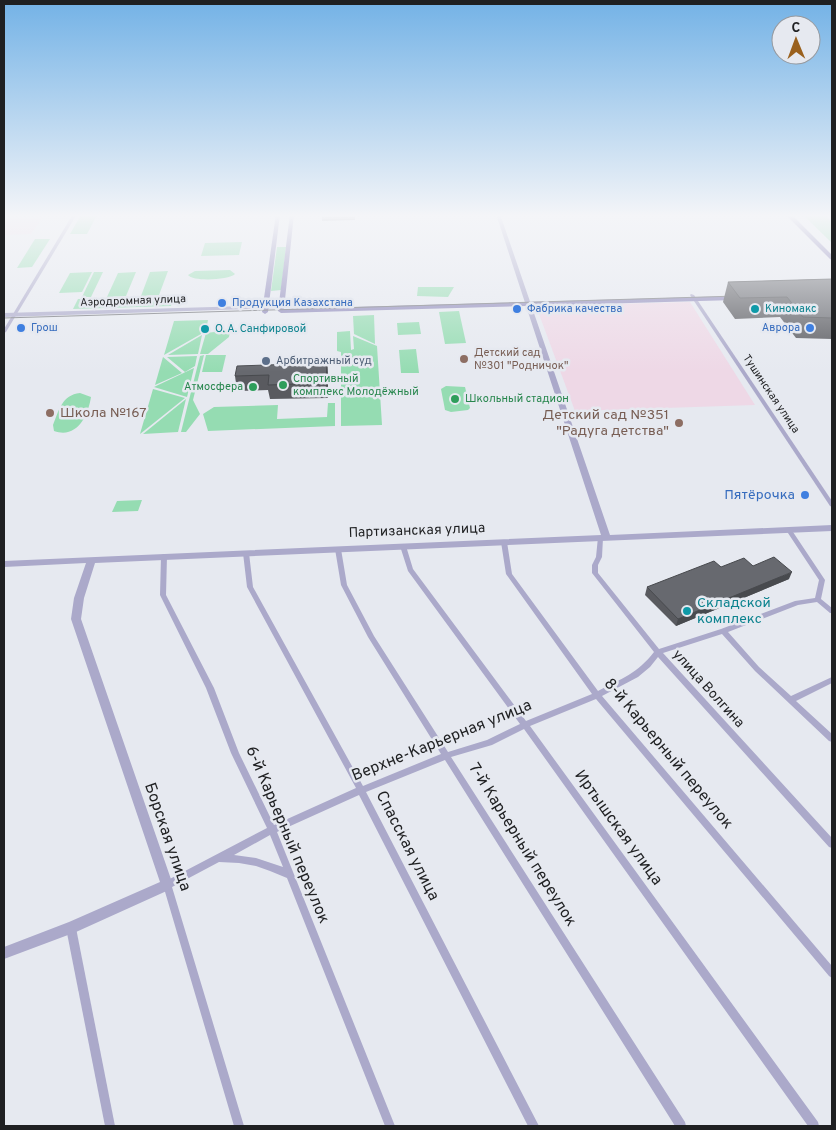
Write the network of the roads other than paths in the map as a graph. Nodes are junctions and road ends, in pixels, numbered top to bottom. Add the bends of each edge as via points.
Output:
1 (42, 267) edge
2 (271, 267) edge
3 (286, 267) edge
4 (515, 267) edge
5 (283, 290) junction
6 (268, 291) junction
7 (744, 295) edge
8 (694, 297) junction
9 (527, 302) junction
10 (281, 309) junction
11 (265, 310) junction
12 (4, 316) edge
13 (9, 318) edge
14 (4, 332) edge
15 (832, 505) edge
16 (832, 528) edge
17 (788, 530) junction
18 (603, 538) junction
19 (504, 542) junction
20 (403, 546) junction
21 (338, 548) junction
22 (246, 553) junction
23 (164, 556) junction
24 (92, 560) junction
25 (4, 564) edge
26 (818, 600) junction
27 (832, 611) edge
28 (723, 631) junction
29 (658, 652) junction
30 (832, 680) edge
31 (597, 695) junction
32 (790, 700) junction
33 (525, 725) junction
34 (832, 739) edge
35 (448, 755) junction
36 (361, 790) junction
37 (272, 830) junction
38 (832, 844) edge
39 (215, 860) junction
40 (289, 875) junction
41 (167, 884) junction
42 (71, 928) junction
43 (4, 953) edge
44 (832, 973) edge
45 (110, 1126) edge
46 (238, 1126) edge
47 (390, 1126) edge
48 (534, 1126) edge
49 (681, 1126) edge
50 (814, 1126) edge

1 - 13 street
2 - 6 main road
3 - 5 main road
4 - 9 street, улица Волгина
5 - 6 main road via 276,293
5 - 10 main road
6 - 11 main road
7 - 8 main road, Аэродромная улица
8 - 9 main road, Аэродромная улица
8 - 15 street, Тушинская улица
9 - 10 main road, Аэродромная улица
9 - 18 street, улица Волгина
10 - 11 street, Аэродромная улица
11 - 13 street, Аэродромная улица
12 - 13 street, Аэродромная улица
13 - 14 street
16 - 17 street, Партизанская улица
17 - 18 street, Партизанская улица
17 - 26 street via 822,580
18 - 19 street, Партизанская улица
18 - 29 street, улица Волгина via 595,573
19 - 20 street, Партизанская улица
19 - 31 street, 8-й Карьерный переулок via 509,574
20 - 21 street, Партизанская улица
20 - 33 street, Иртышская улица via 410,569
21 - 22 street, Партизанская улица
21 - 35 street, 7-й Карьерный переулок via 344,584 371,637
22 - 23 street, Партизанская улица
22 - 36 street, Спасская улица via 250,587
23 - 24 street, Партизанская улица
23 - 37 street, 6-й Карьерный переулок via 163,595 210,688 234,753
24 - 25 street, Партизанская улица
24 - 41 street, Борская улица via 79,598 76,619
26 - 27 street
26 - 28 street, Верхне-Карьерная улица via 797,602
28 - 29 street, Верхне-Карьерная улица
28 - 32 street
29 - 31 street, Верхне-Карьерная улица via 635,675
29 - 38 street, улица Волгина
30 - 32 street
31 - 33 street, Верхне-Карьерная улица
31 - 44 street, 8-й Карьерный переулок
32 - 34 street
33 - 35 street, Верхне-Карьерная улица via 489,743
33 - 50 street, Иртышская улица
35 - 36 street, Верхне-Карьерная улица
35 - 49 street, 7-й Карьерный переулок
36 - 37 street, Верхне-Карьерная улица
36 - 48 street, Спасская улица
37 - 39 street, Верхне-Карьерная улица
37 - 40 street, 6-й Карьерный переулок
39 - 40 street via 256,861
39 - 41 street, Верхне-Карьерная улица
40 - 47 street, 6-й Карьерный переулок
41 - 42 street, Верхне-Карьерная улица
41 - 46 street, Борская улица
42 - 43 street, Верхне-Карьерная улица
42 - 45 street

